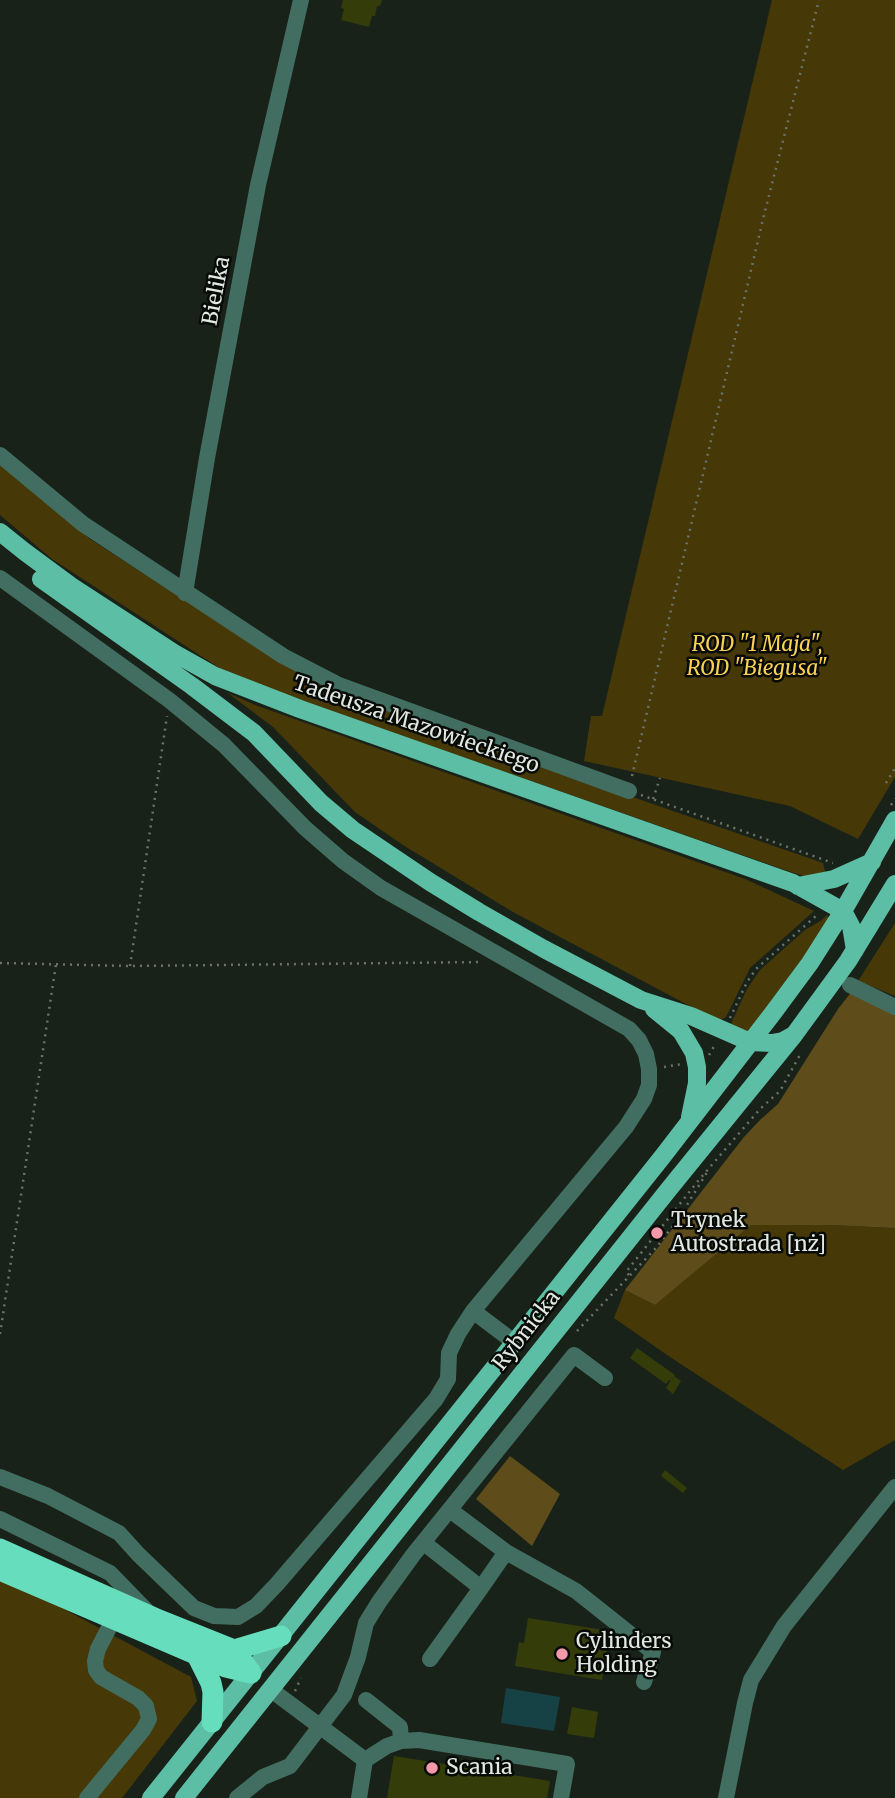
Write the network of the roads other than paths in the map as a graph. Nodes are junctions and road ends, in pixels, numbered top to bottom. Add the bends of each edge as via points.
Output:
1 (301, 0) edge
2 (0, 455) edge
3 (0, 532) edge
4 (0, 547) edge
5 (0, 578) edge
6 (185, 593) junction
7 (629, 791) road end
8 (895, 820) edge
9 (872, 862) junction
10 (895, 884) edge
11 (798, 886) junction
12 (843, 911) junction
13 (855, 950) junction
14 (850, 985) dead end
15 (641, 1000) junction
16 (895, 1007) edge
17 (794, 1035) junction
18 (750, 1042) junction
19 (688, 1124) junction
20 (474, 1311) junction
21 (514, 1342) junction
22 (605, 1378) dead end
23 (0, 1477) edge
24 (895, 1487) edge
25 (450, 1510) junction
26 (0, 1519) edge
27 (424, 1543) junction
28 (0, 1549) edge
29 (506, 1552) junction
30 (0, 1570) edge
31 (481, 1588) junction
32 (114, 1618) junction
33 (159, 1620) junction
34 (281, 1636) junction
35 (234, 1650) junction
36 (197, 1655) junction
37 (430, 1659) dead end
38 (251, 1673) junction
39 (644, 1682) dead end
40 (270, 1689) junction
41 (366, 1700) dead end
42 (212, 1722) junction
43 (320, 1727) junction
44 (401, 1741) junction
45 (365, 1760) junction
46 (87, 1798) edge
47 (151, 1798) edge
48 (184, 1798) edge
49 (237, 1798) edge
50 (359, 1798) edge
51 (561, 1798) edge
52 (726, 1798) edge

1 - 6 street, Bielika via 258,185
2 - 6 street via 83,524
3 - 11 main road, Tadeusza Mazowieckiego via 71,586 215,676
4 - 15 main road via 254,733 328,810 376,847 533,943
5 - 20 street via 224,745 343,861 382,888 629,1029 639,1040 649,1069 644,1099
6 - 7 street via 283,656 339,685
8 - 9 main road, Rybnicka
9 - 11 main road via 834,879
9 - 12 main road, Rybnicka
10 - 13 main road, Rybnicka
11 - 12 main road, Tadeusza Mazowieckiego
12 - 13 main road
12 - 18 main road, Rybnicka
13 - 17 main road, Rybnicka
14 - 16 street
15 - 18 main road
15 - 19 main road via 681,1031 694,1053 697,1083
17 - 18 main road via 772,1044
17 - 40 main road, Rybnicka
18 - 19 main road, Rybnicka
19 - 21 main road, Rybnicka
20 - 21 street
20 - 23 street via 449,1353 448,1379 436,1399 277,1584 238,1617 214,1616 194,1608 119,1533
21 - 34 main road, Rybnicka
22 - 25 street via 574,1355
24 - 52 street via 784,1626 751,1680
25 - 27 street
25 - 29 street
26 - 33 street via 110,1573
27 - 31 street
27 - 43 street via 366,1623 344,1695
28 - 33 highway
29 - 31 street
29 - 39 street via 576,1591 653,1652
30 - 32 highway
31 - 37 street
32 - 36 highway
32 - 46 street via 98,1649 96,1670 138,1698 149,1719
33 - 35 highway
34 - 35 highway
34 - 38 main road, Rybnicka
35 - 38 highway
36 - 38 highway
36 - 42 highway via 212,1685
38 - 40 main road
38 - 42 main road, Rybnicka
40 - 43 street
40 - 48 main road, Rybnicka
41 - 44 street via 400,1727
42 - 47 main road, Rybnicka
43 - 45 street
43 - 49 street via 290,1766 263,1777
44 - 45 street
44 - 51 street via 567,1764
45 - 50 street

